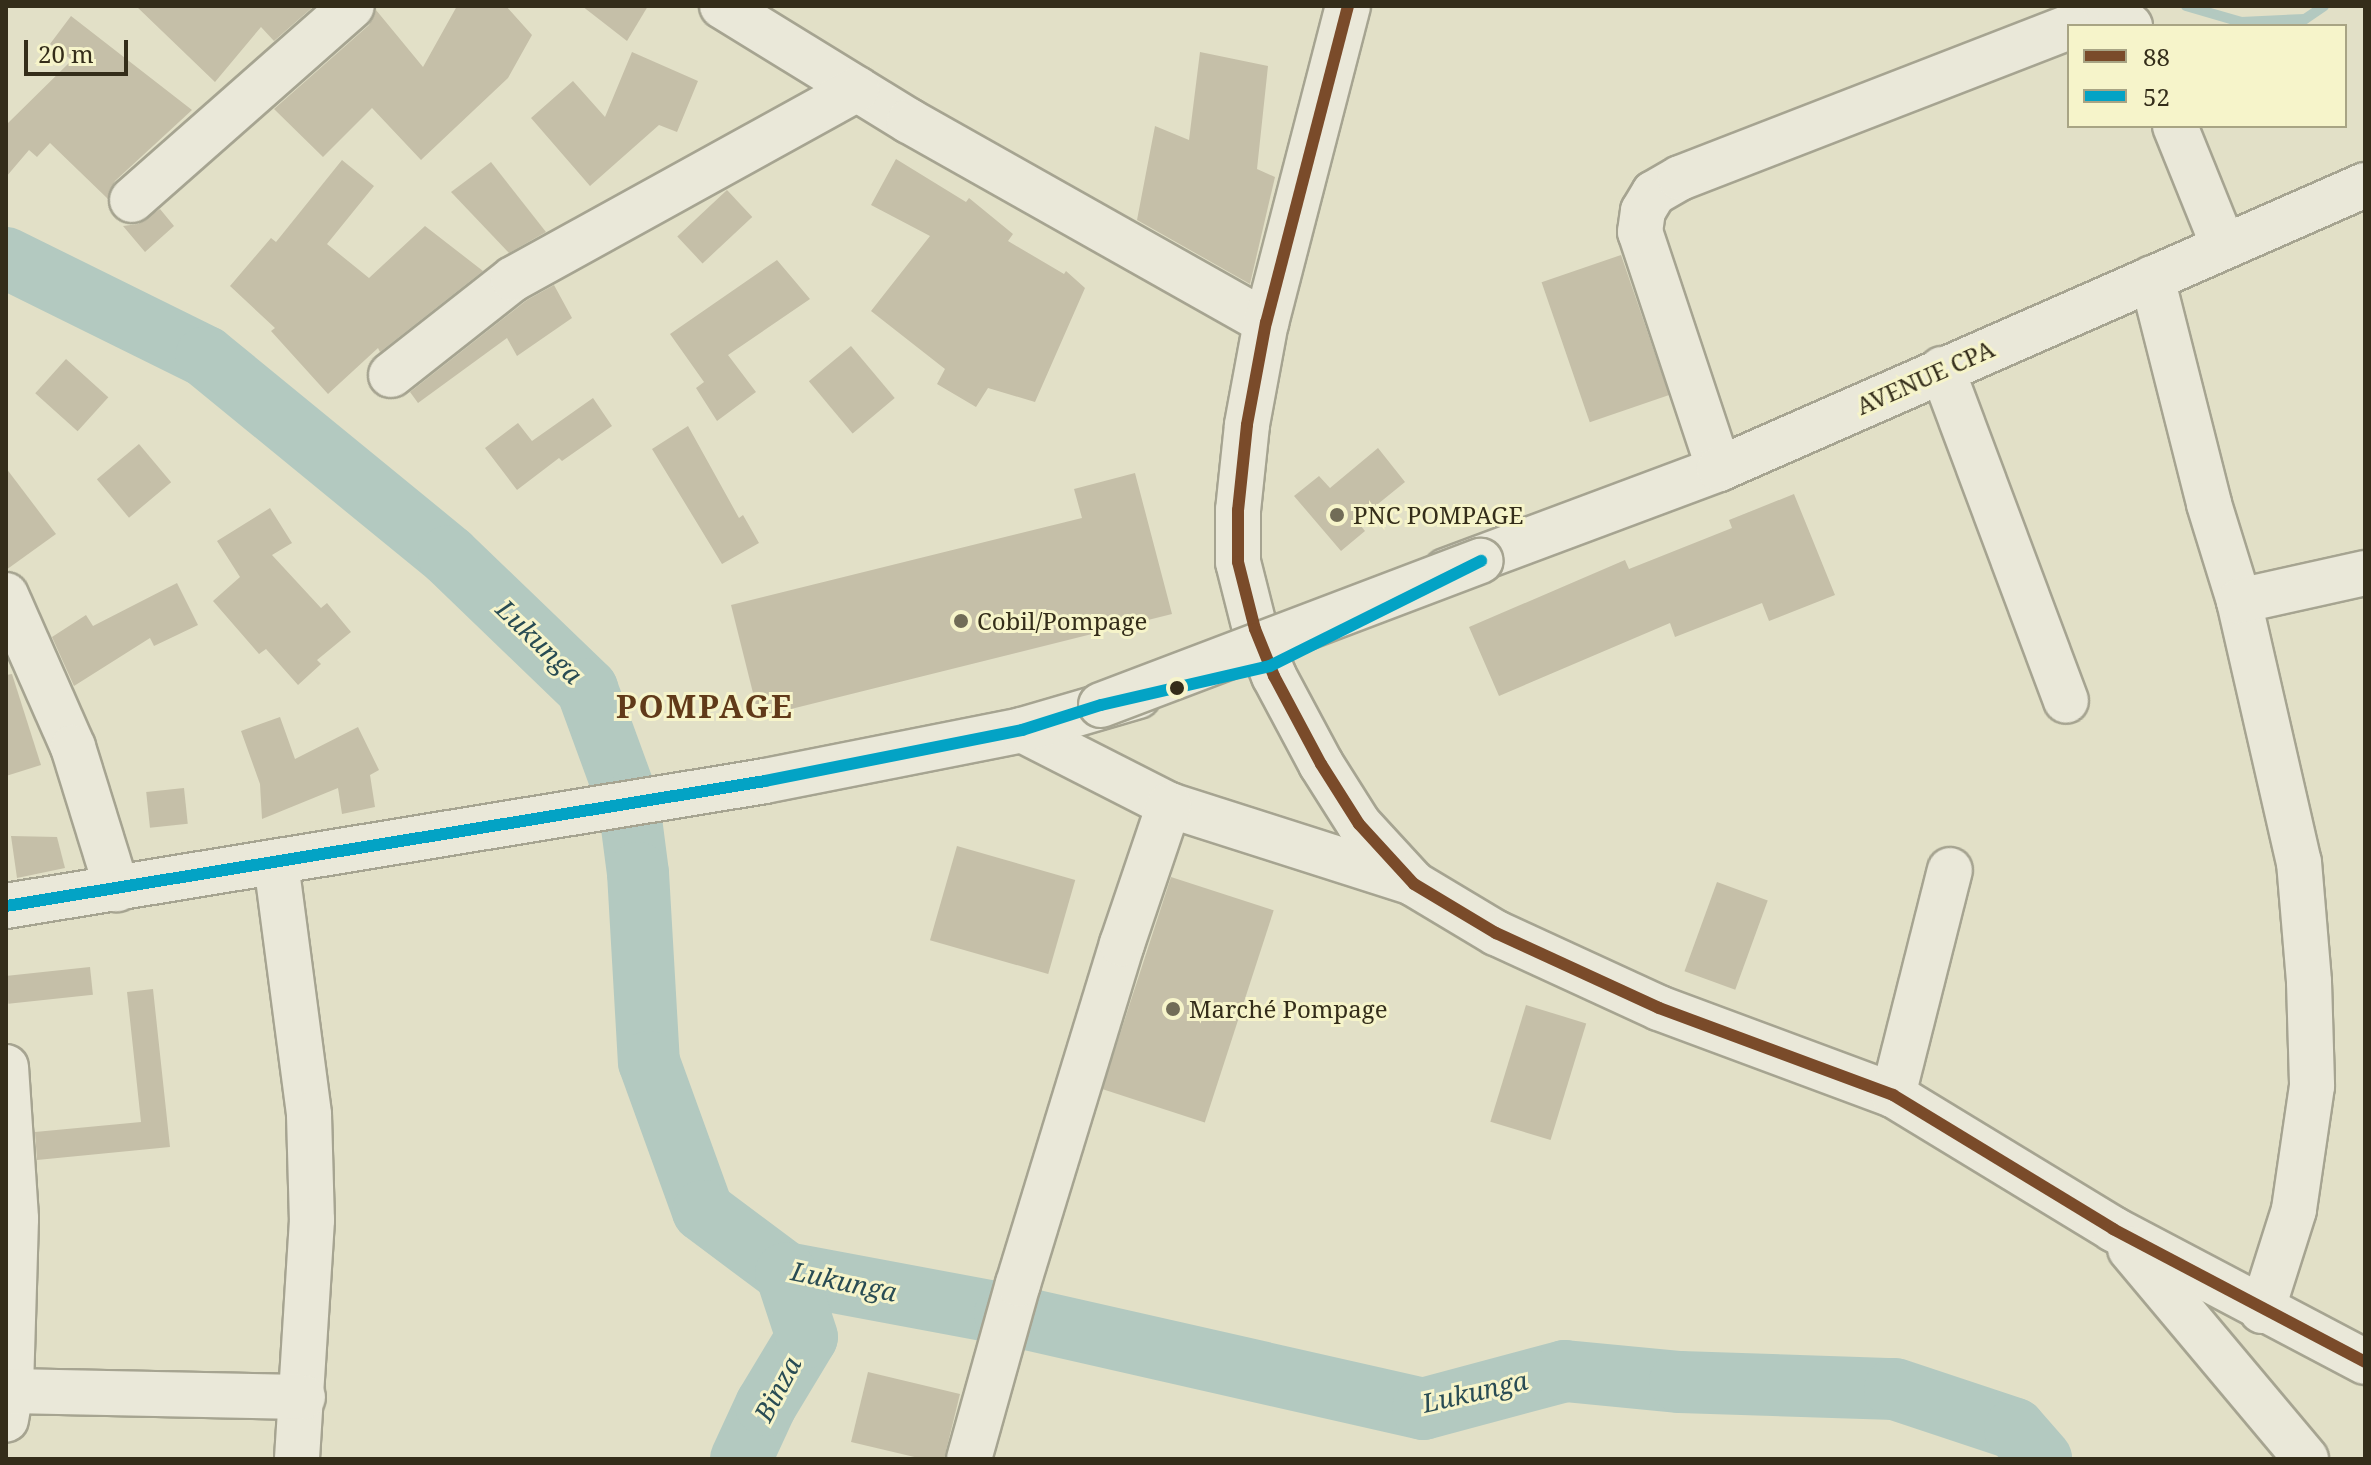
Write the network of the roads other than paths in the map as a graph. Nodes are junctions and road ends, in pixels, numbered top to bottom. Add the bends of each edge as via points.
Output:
1 (352, 6) edge
2 (722, 6) edge
3 (1348, 6) edge
4 (2077, 24) edge
5 (2128, 24) edge
6 (2067, 27) edge
7 (857, 89) junction
8 (2176, 128) edge
9 (2365, 185) edge
10 (132, 200) dead end
11 (2223, 245) junction
12 (2152, 278) junction
13 (1266, 322) junction
14 (1942, 369) junction
15 (391, 375) dead end
16 (1719, 469) junction
17 (1481, 561) junction
18 (2365, 573) edge
19 (6, 595) edge
20 (2239, 601) junction
21 (1263, 647) junction
22 (2066, 701) dead end
23 (1101, 705) junction
24 (1022, 730) junction
25 (1169, 805) junction
26 (276, 863) junction
27 (1950, 870) dead end
28 (1414, 884) junction
29 (117, 889) junction
30 (6, 906) edge
31 (6, 1067) edge
32 (1893, 1095) junction
33 (2113, 1229) junction
34 (2262, 1311) junction
35 (2365, 1362) edge
36 (303, 1397) junction
37 (8, 1406) edge
38 (297, 1459) edge
39 (969, 1459) edge
40 (2306, 1459) edge

1 - 10 street
2 - 7 street
3 - 13 street
4 - 5 street via 2104,16
6 - 16 street via 1680,178 1654,193 1643,211 1640,232
7 - 13 street
7 - 15 street via 513,279
8 - 11 street
9 - 11 street, AVENUE CPA
11 - 12 street, AVENUE CPA
12 - 14 street, AVENUE CPA
12 - 20 street
13 - 21 street via 1238,510 1238,562
14 - 16 street, AVENUE CPA
14 - 22 street
16 - 17 street, AVENUE CPA
17 - 21 street
17 - 23 street, bridge
18 - 20 street
19 - 29 street via 73,747
20 - 34 street via 2299,862 2310,997 2312,1086 2294,1210
21 - 23 street
21 - 28 street via 1321,764 1359,824
23 - 24 street
24 - 25 street
24 - 26 street via 765,781
25 - 28 street
25 - 39 street via 1018,1284
26 - 29 street
26 - 36 street via 309,1115 312,1220
27 - 32 street
28 - 32 street via 1496,933 1659,1008
29 - 30 street
31 - 37 street via 16,1219
32 - 33 street
33 - 34 street
33 - 40 street
34 - 35 street
36 - 37 street
36 - 38 street

